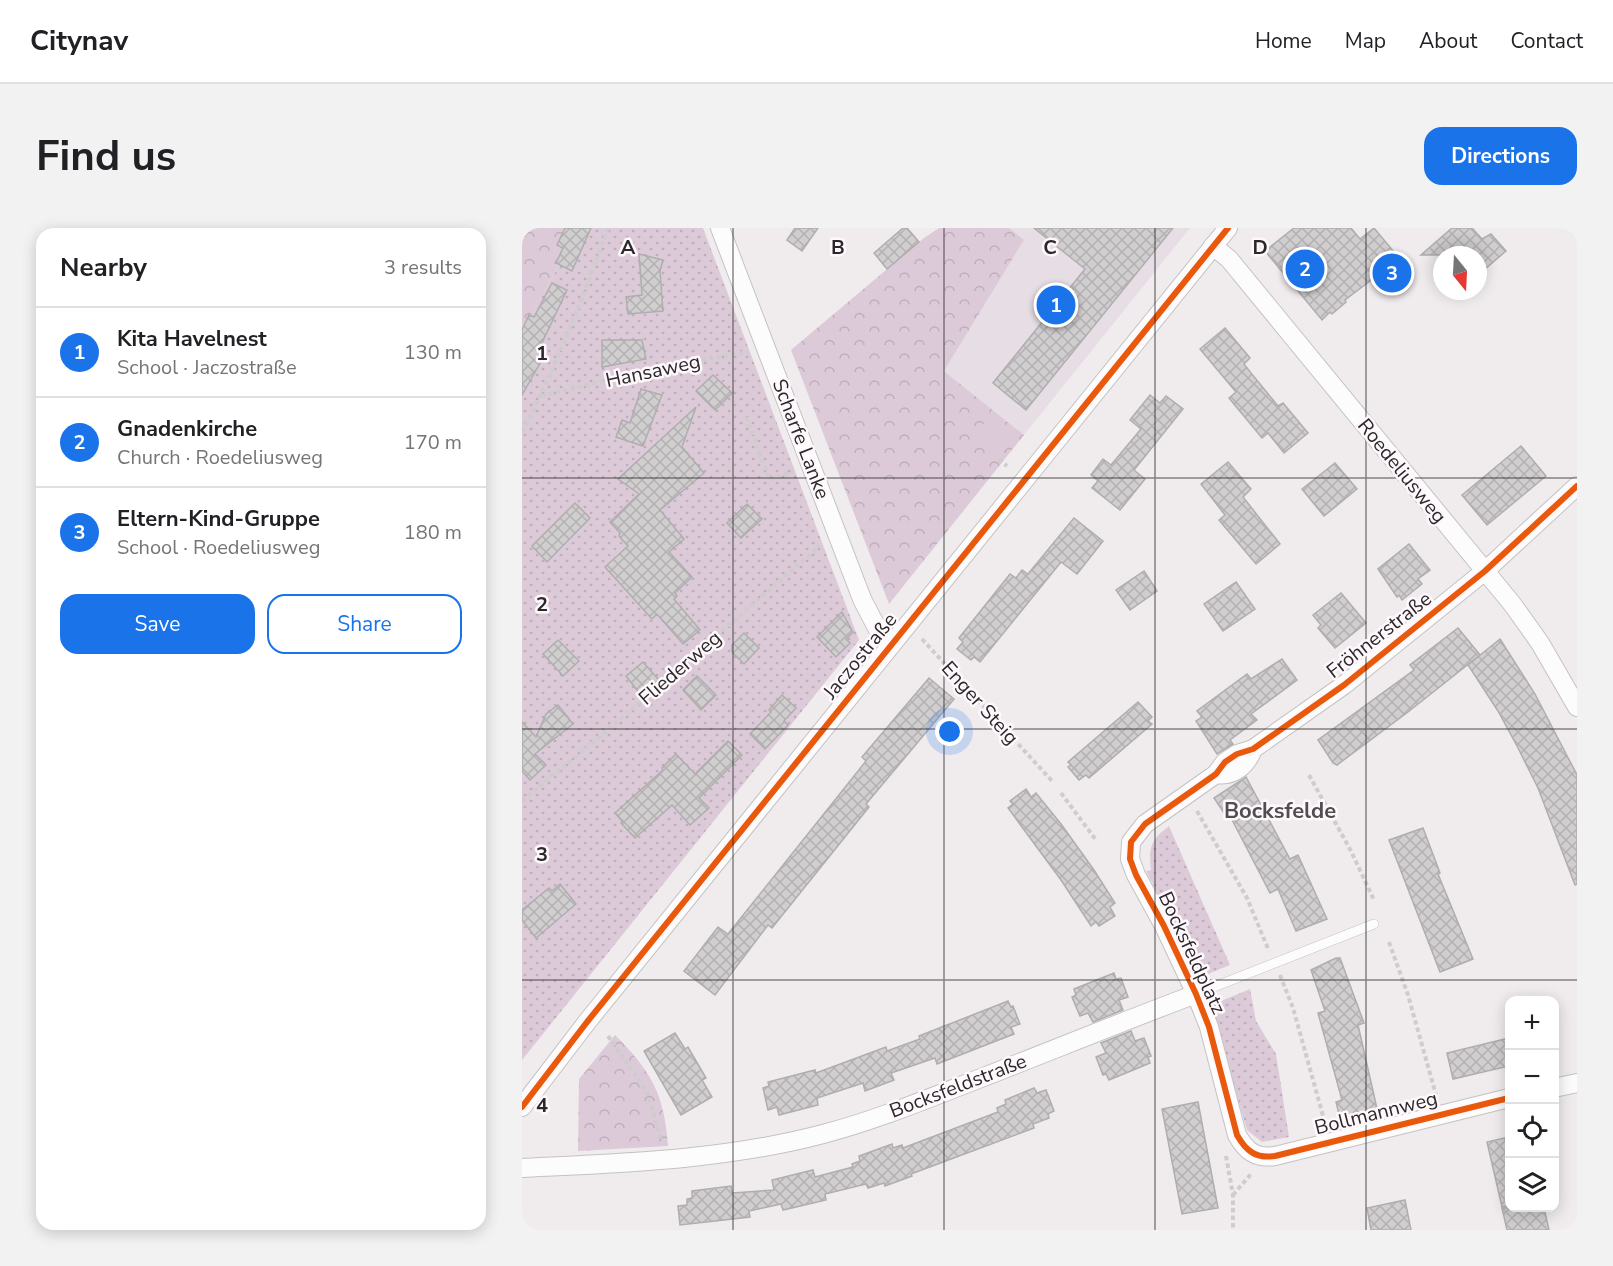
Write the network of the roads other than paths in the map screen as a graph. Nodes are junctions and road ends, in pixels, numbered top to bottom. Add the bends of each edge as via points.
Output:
1 (720, 228) edge
2 (1228, 228) edge
3 (1214, 246) junction
4 (1577, 486) edge
5 (1485, 572) junction
6 (893, 642) junction
7 (1577, 707) edge
8 (1192, 799) joint
9 (1374, 924) dead end
10 (1196, 994) junction
11 (1577, 1083) edge
12 (1559, 1087) edge
13 (1505, 1099) edge
14 (522, 1107) edge
15 (1251, 1153) joint
16 (522, 1168) edge

1 - 6 street, Scharfe Lanke via 862,599 877,628
2 - 3 street, Jaczostraße
3 - 5 street, Roedeliusweg via 1229,259
3 - 6 street, Jaczostraße
4 - 5 street, Fröhnerstraße
5 - 7 street, Roedeliusweg via 1540,643
5 - 8 street, Fröhnerstraße via 1344,685 1254,749 1225,762
6 - 14 street, Jaczostraße
8 - 10 street, Bocksfeldplatz via 1145,824 1131,843 1130,859
9 - 10 lane, Bocksfeldstraße
10 - 15 street, Bocksfeldplatz via 1209,1027 1238,1135
10 - 16 street, Bocksfeldstraße via 907,1107 823,1134 771,1146 660,1162
11 - 12 street
13 - 15 street, Bollmannweg via 1265,1158

